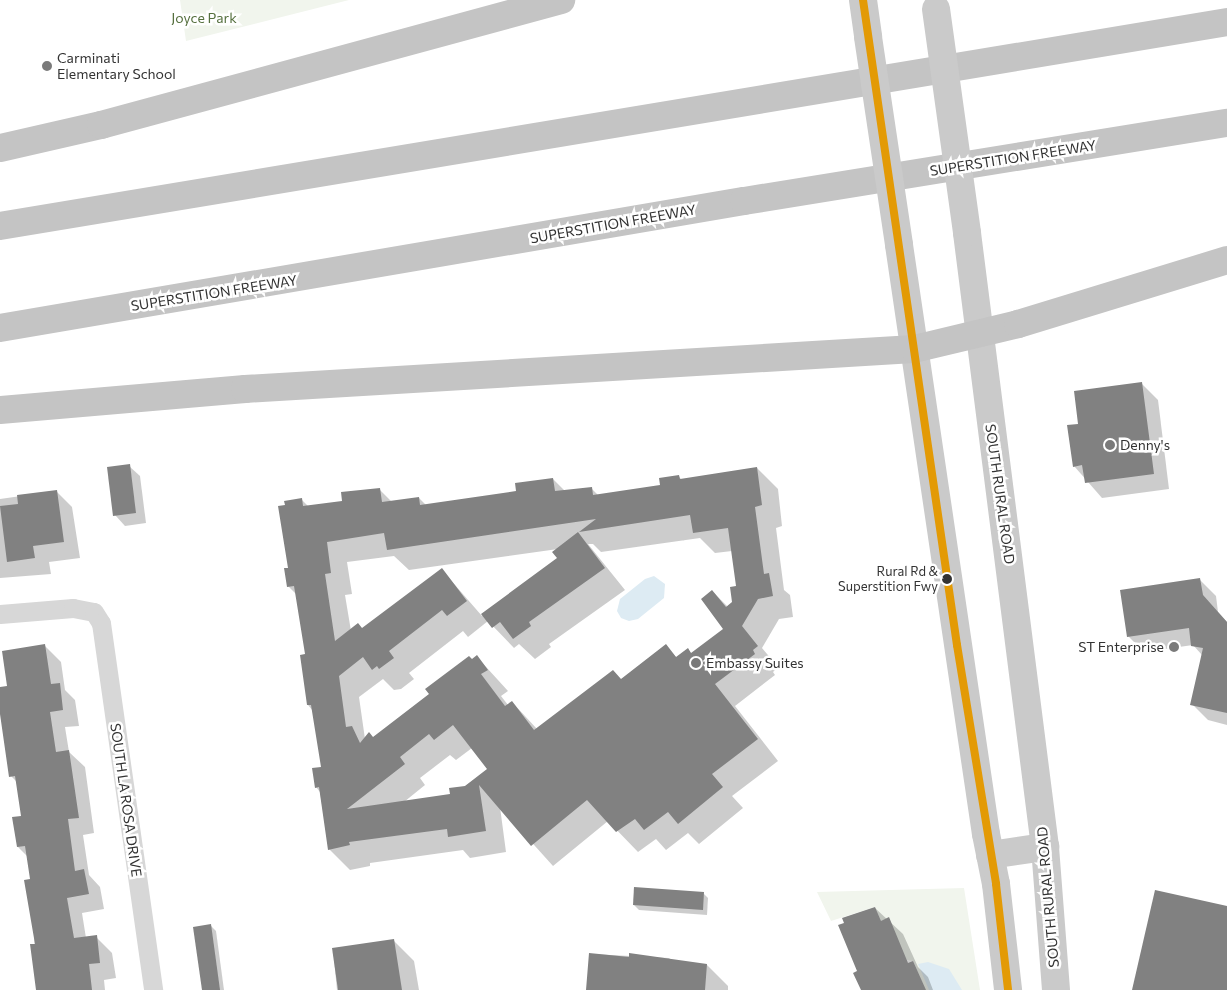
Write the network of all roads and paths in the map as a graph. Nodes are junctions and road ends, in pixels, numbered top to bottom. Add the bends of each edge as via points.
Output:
1 (561, 0) edge
2 (935, 5) edge
3 (864, 9) edge
4 (1227, 22) edge
5 (1227, 123) edge
6 (0, 148) edge
7 (0, 226) edge
8 (1227, 260) edge
9 (0, 328) edge
10 (980, 334) junction
11 (914, 349) junction
12 (0, 410) edge
13 (0, 614) edge
14 (1045, 847) junction
15 (990, 855) junction
16 (153, 990) edge
17 (1008, 990) edge
18 (1056, 990) edge

1 - 6 highway via 101,125
2 - 10 main road, SOUTH RURAL ROAD, bridge
3 - 11 main road, bridge
4 - 7 highway
5 - 9 highway, SUPERSTITION FREEWAY
8 - 10 highway
10 - 11 highway
10 - 14 main road, SOUTH RURAL ROAD
11 - 12 highway via 245,389
11 - 15 main road
13 - 16 street, SOUTH LA ROSA DRIVE via 73,608 94,612 101,623
14 - 15 main road
14 - 18 main road, SOUTH RURAL ROAD
15 - 17 main road

